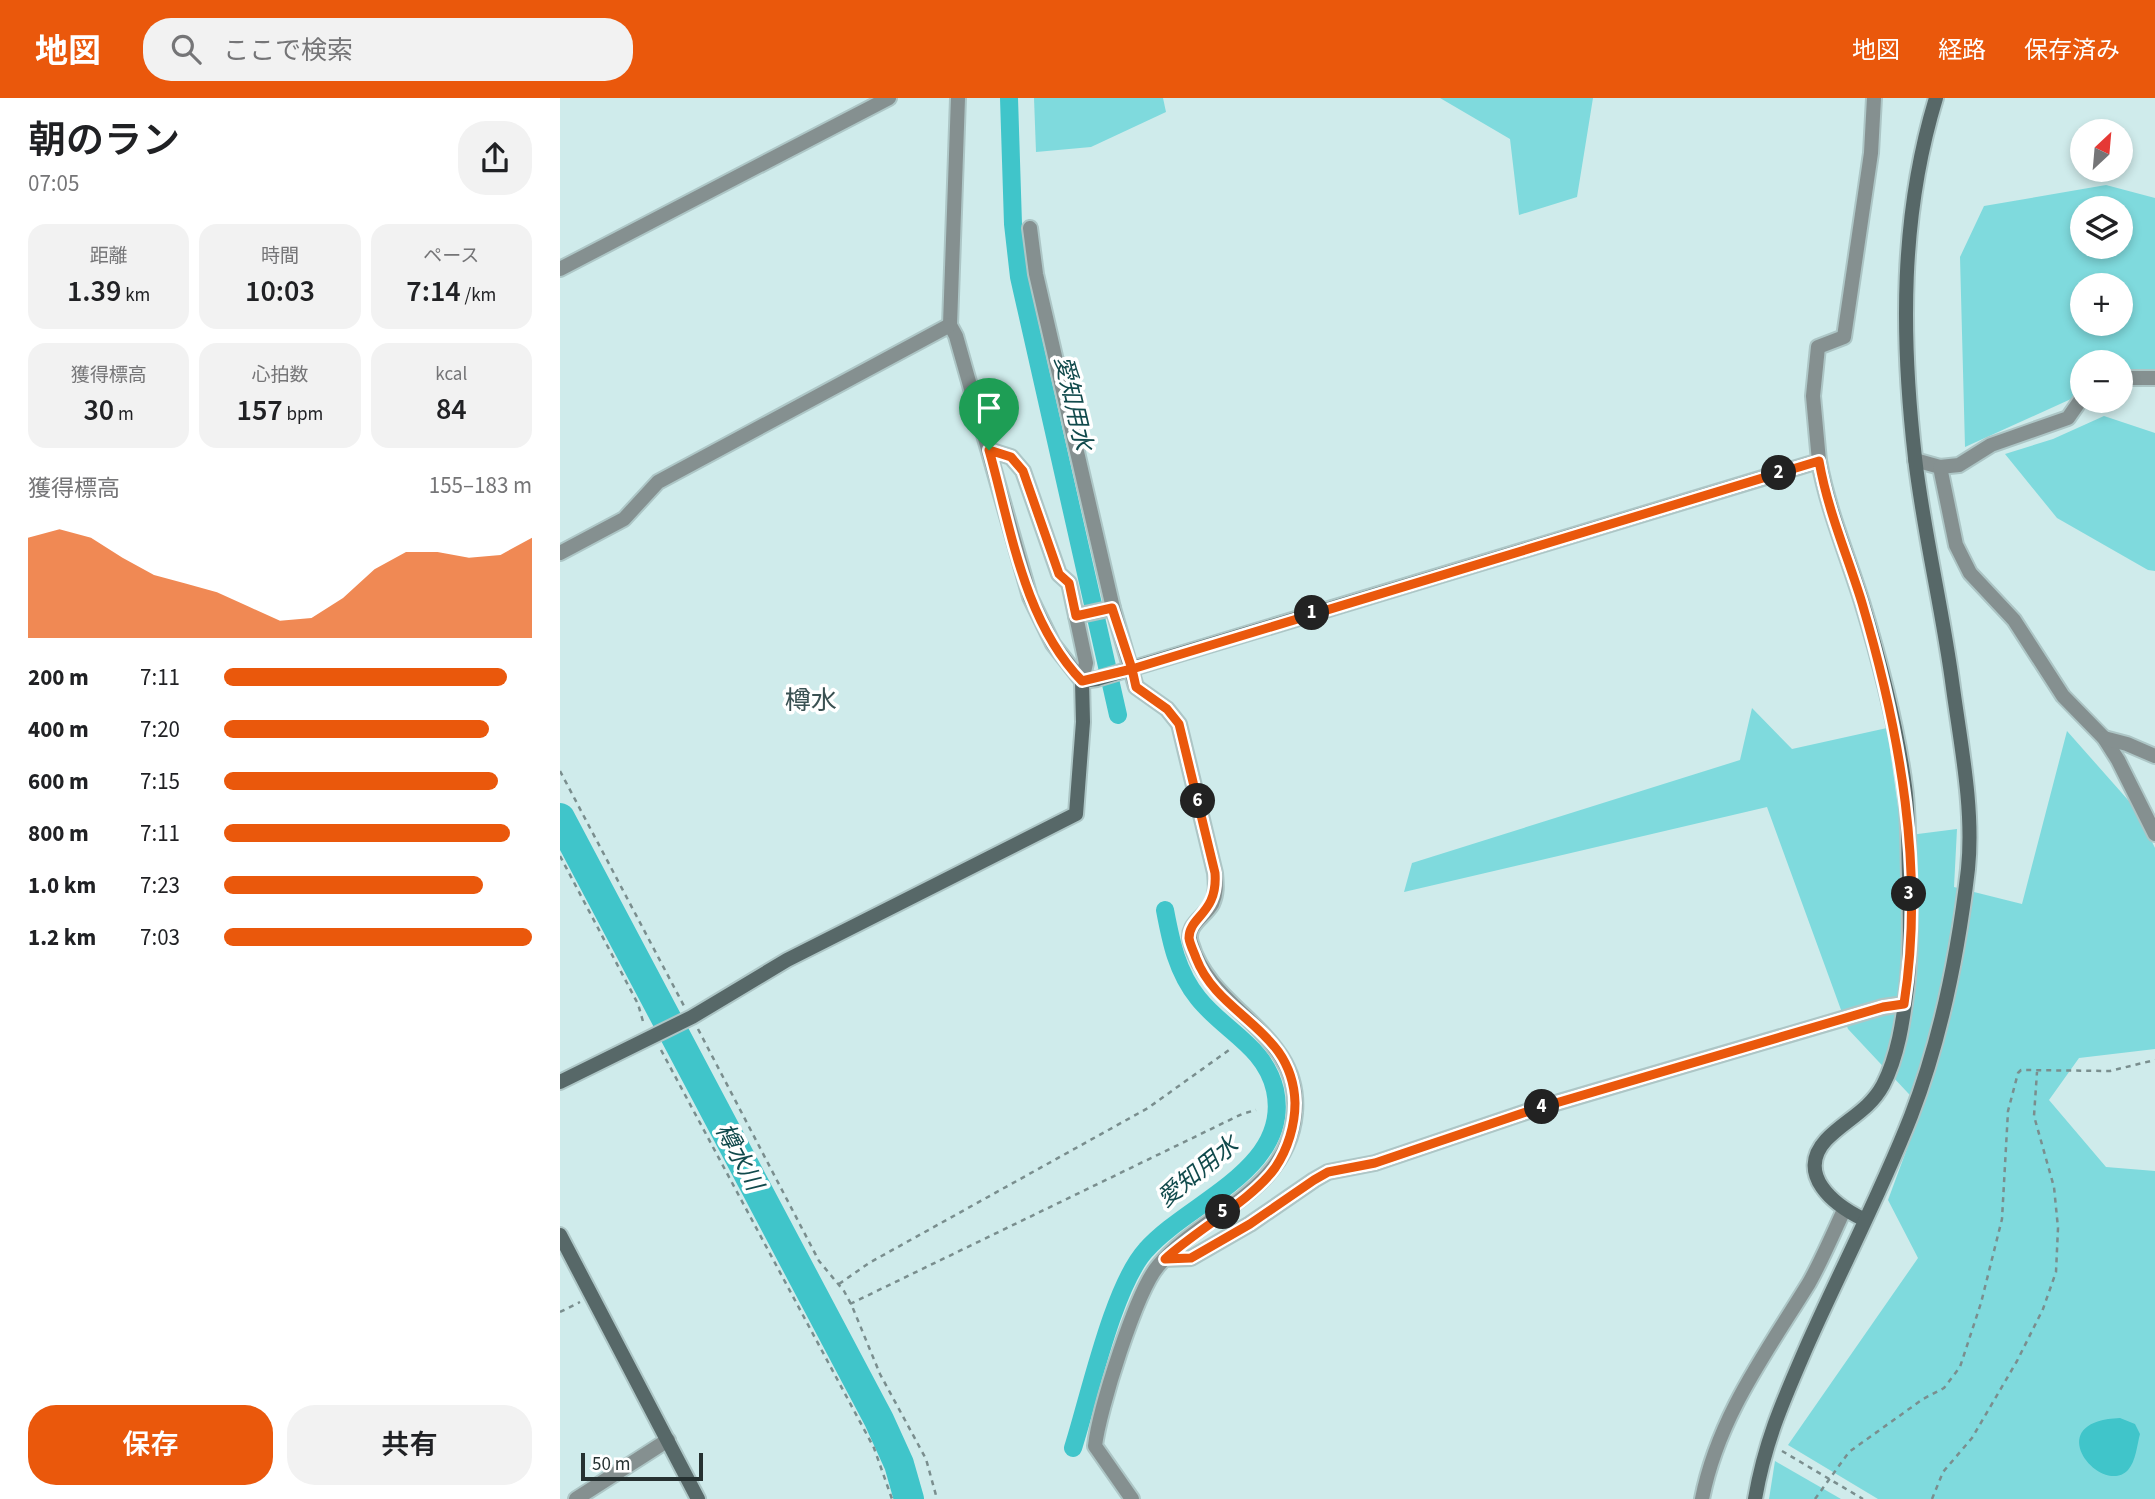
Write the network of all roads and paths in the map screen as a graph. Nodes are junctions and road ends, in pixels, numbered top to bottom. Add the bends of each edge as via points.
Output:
1 (888, 98) edge
2 (958, 98) edge
3 (1874, 98) edge
4 (1927, 98) edge
5 (1936, 98) edge
6 (1928, 122) junction
7 (1030, 228) dead end
8 (560, 269) edge
9 (950, 325) junction
10 (2133, 378) edge
11 (2155, 378) edge
12 (2072, 413) edge
13 (989, 450) junction
14 (1915, 460) junction
15 (1819, 461) junction
16 (1940, 467) junction
17 (560, 553) edge
18 (1112, 608) junction
19 (1076, 616) junction
20 (1129, 669) junction
21 (1082, 681) junction
22 (2104, 738) junction
23 (2155, 756) edge
24 (560, 771) edge
25 (2155, 834) edge
26 (560, 856) edge
27 (1904, 1004) junction
28 (692, 1017) junction
29 (655, 1035) junction
30 (1229, 1050) dead end
31 (2155, 1060) edge
32 (2037, 1072) junction
33 (560, 1082) edge
34 (1256, 1110) dead end
35 (1844, 1210) junction
36 (1863, 1219) junction
37 (560, 1234) edge
38 (1165, 1259) junction
39 (839, 1284) junction
40 (592, 1296) junction
41 (850, 1304) junction
42 (560, 1312) edge
43 (668, 1440) junction
44 (1782, 1451) dead end
45 (1829, 1479) junction
46 (576, 1499) edge
47 (698, 1499) edge
48 (892, 1499) edge
49 (937, 1499) edge
50 (1132, 1499) edge
51 (1702, 1499) edge
52 (1755, 1499) edge
53 (1815, 1499) edge
54 (1863, 1499) edge
55 (1932, 1499) edge

1 - 8 street
2 - 9 street
3 - 15 street via 1871,153 1844,337 1818,347 1814,396
4 - 6 street
5 - 6 street
6 - 14 street via 1911,209 1905,277
7 - 18 street via 1036,274
9 - 13 street
9 - 17 street via 658,482 624,519
10 - 11 street
12 - 16 street via 1991,445 1959,465
13 - 19 street via 1011,457 1023,471 1059,574 1069,583
13 - 21 street via 1030,597 1053,644
14 - 16 street
14 - 36 street via 1942,606 1964,770 1968,864 1942,1027 1910,1119
15 - 20 street
15 - 27 street via 1826,503 1862,603 1903,769 1910,923
16 - 22 street via 1956,545 1970,573 2014,620 2063,696
18 - 19 street
18 - 20 street
19 - 21 street via 1086,663
20 - 21 street
20 - 38 street via 1136,687 1167,709 1179,724 1215,873 1211,905 1191,928 1189,940 1210,984 1274,1043 1292,1077 1295,1098 1292,1132 1275,1169
21 - 28 street via 1076,814 787,960
22 - 23 street
22 - 25 street
24 - 28 path via 671,986
26 - 29 path via 638,1004 646,1032
27 - 35 street via 1900,1034 1882,1086 1872,1102 1827,1139 1817,1154 1819,1185
27 - 38 street via 1644,1076 1375,1163 1328,1172 1191,1258
28 - 29 street
28 - 39 path via 819,1261
29 - 33 street
29 - 48 path via 874,1448
30 - 39 path via 1147,1108
31 - 32 path via 2110,1071
32 - 45 path via 2018,1073 2008,1111 2002,1219 1957,1373 1944,1388 1856,1446
32 - 55 path via 2034,1116 2054,1187 2056,1272 2017,1361 1972,1438 1943,1472
34 - 41 path
35 - 36 street
35 - 51 street via 1810,1282 1740,1393 1712,1457
36 - 52 street via 1768,1436
37 - 40 street
38 - 50 street via 1142,1291 1096,1432 1095,1446
39 - 41 path
40 - 42 path
40 - 43 street
41 - 49 path via 880,1374 926,1459
43 - 46 street
43 - 47 street
44 - 45 path
45 - 53 path
45 - 54 path

